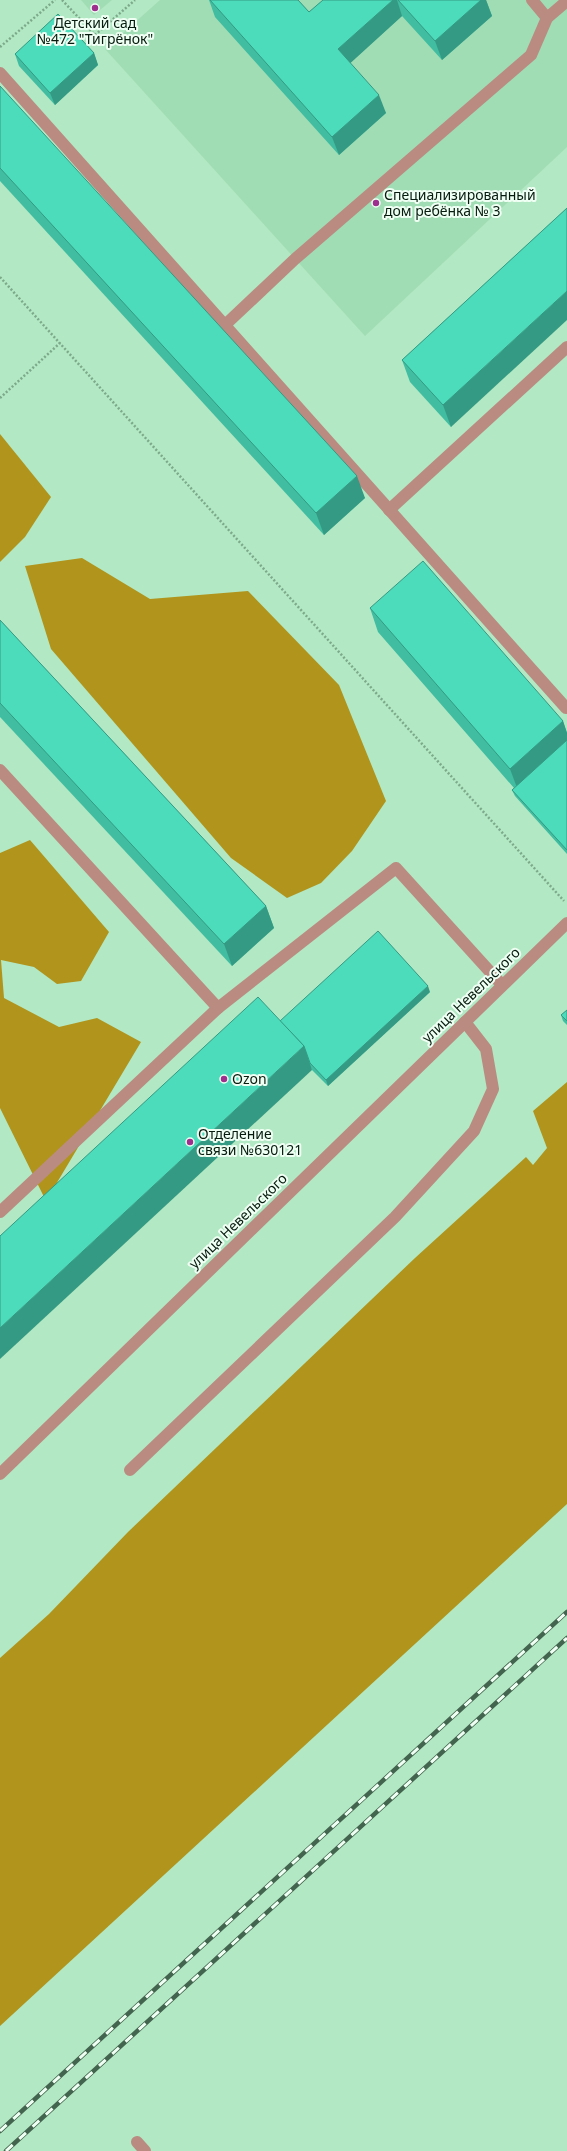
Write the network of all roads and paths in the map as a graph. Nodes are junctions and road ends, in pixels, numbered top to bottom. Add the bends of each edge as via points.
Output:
1 (55, 0) edge
2 (62, 0) edge
3 (135, 0) edge
4 (532, 0) edge
5 (567, 1) edge
6 (547, 18) junction
7 (0, 47) edge
8 (0, 74) edge
9 (0, 277) edge
10 (225, 325) junction
11 (60, 344) junction
12 (567, 347) edge
13 (0, 398) edge
14 (389, 510) junction
15 (567, 707) edge
16 (0, 770) edge
17 (567, 904) edge
18 (567, 923) edge
19 (502, 985) junction
20 (218, 1008) junction
21 (465, 1022) junction
22 (0, 1212) edge
23 (130, 1470) dead end
24 (0, 1474) edge

1 - 7 path
2 - 3 path via 95,35
4 - 6 street
5 - 6 street
6 - 10 street via 530,55 296,259
8 - 10 street
9 - 11 path
10 - 14 street
11 - 13 path
11 - 17 path
12 - 14 street
14 - 15 street
16 - 20 street
18 - 19 street, улица Невельского
19 - 20 street via 396,868
19 - 21 street, улица Невельского
20 - 22 street
21 - 23 street via 486,1049 494,1089 474,1132 395,1217
21 - 24 street, улица Невельского

